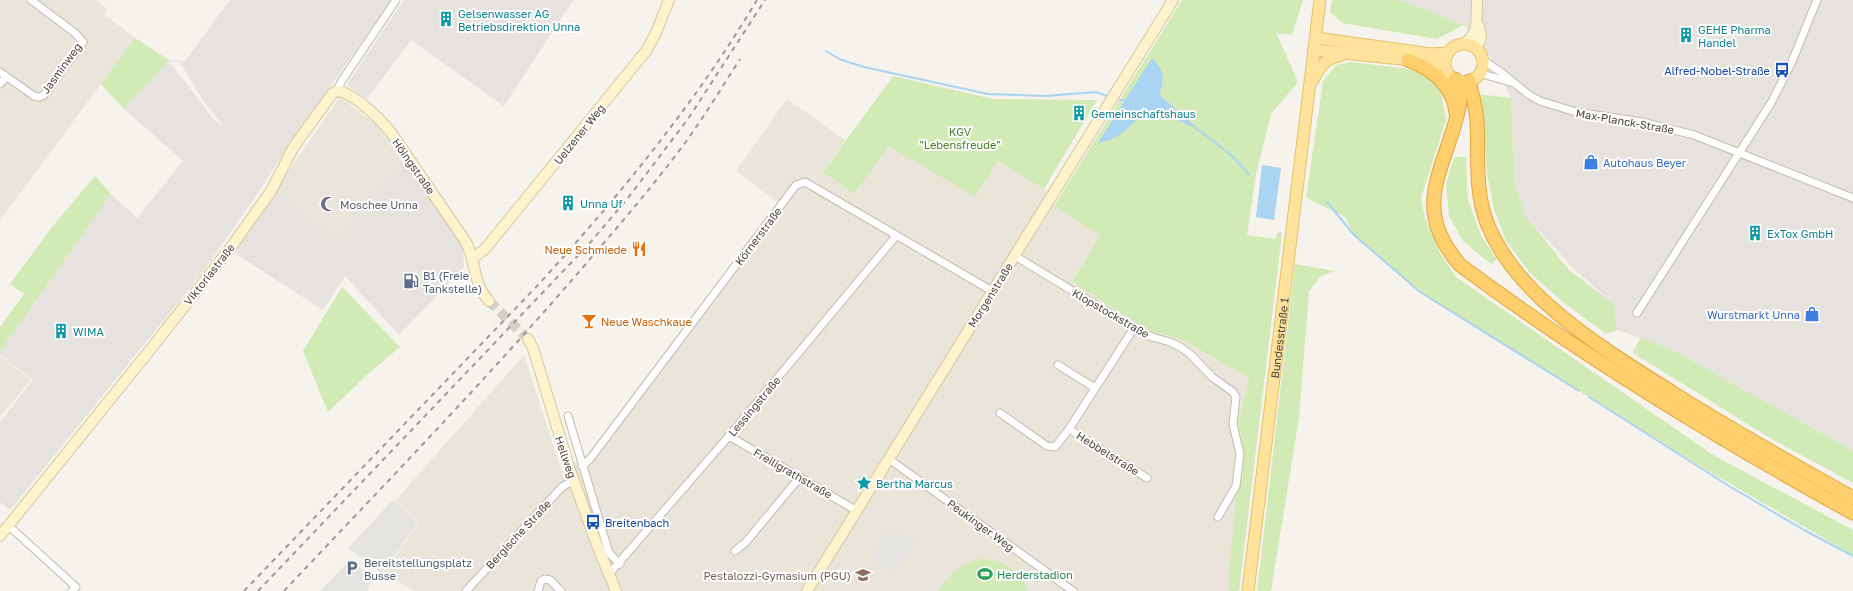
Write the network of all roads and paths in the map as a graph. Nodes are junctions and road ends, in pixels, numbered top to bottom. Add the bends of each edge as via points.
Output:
1 (31, 0) edge
2 (396, 0) edge
3 (670, 0) edge
4 (1174, 0) edge
5 (1320, 0) edge
6 (1477, 0) edge
7 (1817, 0) edge
8 (1478, 21) junction
9 (1316, 38) junction
10 (1464, 44) junction
11 (1477, 49) junction
12 (1314, 50) junction
13 (1350, 53) junction
14 (1448, 53) junction
15 (1408, 60) junction
16 (1483, 60) junction
17 (1445, 66) junction
18 (3, 74) edge
19 (1474, 77) junction
20 (1455, 79) junction
21 (1512, 82) junction
22 (0, 84) edge
23 (1311, 84) junction
24 (337, 91) junction
25 (1456, 119) junction
26 (1741, 152) junction
27 (1853, 198) edge
28 (896, 236) junction
29 (1015, 256) junction
30 (473, 258) junction
31 (992, 291) junction
32 (489, 301) tunnel mouth
33 (1637, 313) dead end
34 (1134, 328) junction
35 (528, 339) tunnel mouth
36 (1058, 364) dead end
37 (1095, 388) junction
38 (1000, 413) dead end
39 (568, 416) dead end
40 (1069, 429) junction
41 (729, 436) junction
42 (889, 459) junction
43 (582, 466) junction
44 (800, 477) junction
45 (1147, 478) dead end
46 (574, 480) junction
47 (1853, 498) edge
48 (857, 511) junction
49 (1853, 513) edge
50 (1218, 517) dead end
51 (9, 526) junction
52 (0, 536) edge
53 (735, 551) dead end
54 (620, 564) junction
55 (609, 574) junction
56 (72, 591) edge
57 (466, 591) edge
58 (538, 591) edge
59 (561, 591) edge
60 (616, 591) edge
61 (807, 591) edge
62 (1073, 591) edge
63 (1248, 591) edge

1 - 18 street, Jasminweg via 76,33 83,42 44,95 39,97
2 - 24 street, Viktoriastraße
3 - 30 street, Uelzener Weg via 646,51 485,249
4 - 29 street, Morgenstraße
5 - 9 main road, Bundesstraße 1
6 - 8 street
7 - 26 street via 1787,72
8 - 10 street via 1476,32
8 - 11 street via 1481,36
9 - 12 main road, Bundesstraße 1
9 - 14 main road via 1431,54
10 - 11 main road
10 - 14 main road via 1458,45
11 - 16 main road
12 - 13 main road
12 - 23 main road, Bundesstraße 1
13 - 15 main road
13 - 23 main road via 1329,58 1323,63
14 - 17 main road
15 - 17 main road
15 - 25 highway via 1428,69 1443,82 1454,103
16 - 19 main road
16 - 21 street, Max-Planck-Straße
17 - 20 main road via 1448,74
18 - 22 street
19 - 20 main road
19 - 21 street, Max-Planck-Straße
19 - 47 highway via 1477,168 1486,221 1502,253 1525,283 1595,342 1622,361 1749,440
20 - 25 highway via 1461,100
21 - 26 street, Max-Planck-Straße via 1529,95 1559,108 1671,128
23 - 63 main road, Bundesstraße 1
24 - 30 street, Höingstraße via 346,93 384,124 455,224
24 - 51 street, Viktoriastraße via 332,94 293,148 271,191 231,247
25 - 49 highway via 1433,196 1434,218 1449,252 1466,270 1614,372 1733,445
26 - 27 street, Max-Planck-Straße
26 - 33 street
28 - 31 street, Körnerstraße
28 - 41 street, Lessingstraße
28 - 43 street, Körnerstraße via 805,182 796,185 648,383
29 - 31 street, Morgenstraße
29 - 34 street, Klopstockstraße
30 - 32 street via 477,284
31 - 42 street, Morgenstraße
34 - 37 street
34 - 50 street, Klopstockstraße via 1182,348 1236,397 1233,424 1240,454 1236,486
35 - 46 street, Hellweg
36 - 37 street
37 - 40 street
38 - 40 street via 1051,448 1058,444
39 - 43 street, Hellweg
40 - 45 street, Hebbelstraße
41 - 44 street, Freiligrathstraße
41 - 54 street, Lessingstraße
42 - 48 street, Morgenstraße
42 - 62 street, Peukinger Weg
43 - 54 street, Hellweg via 609,553
44 - 48 street, Freiligrathstraße
44 - 53 street via 746,542
46 - 55 street, Hellweg
46 - 57 street, Bergische Straße via 562,487
48 - 61 street, Morgenstraße
51 - 52 street, Viktoriastraße
51 - 56 street via 76,587
54 - 55 street, Lessingstraße
55 - 60 street, Hellweg
58 - 59 street via 541,581 545,579 550,580

